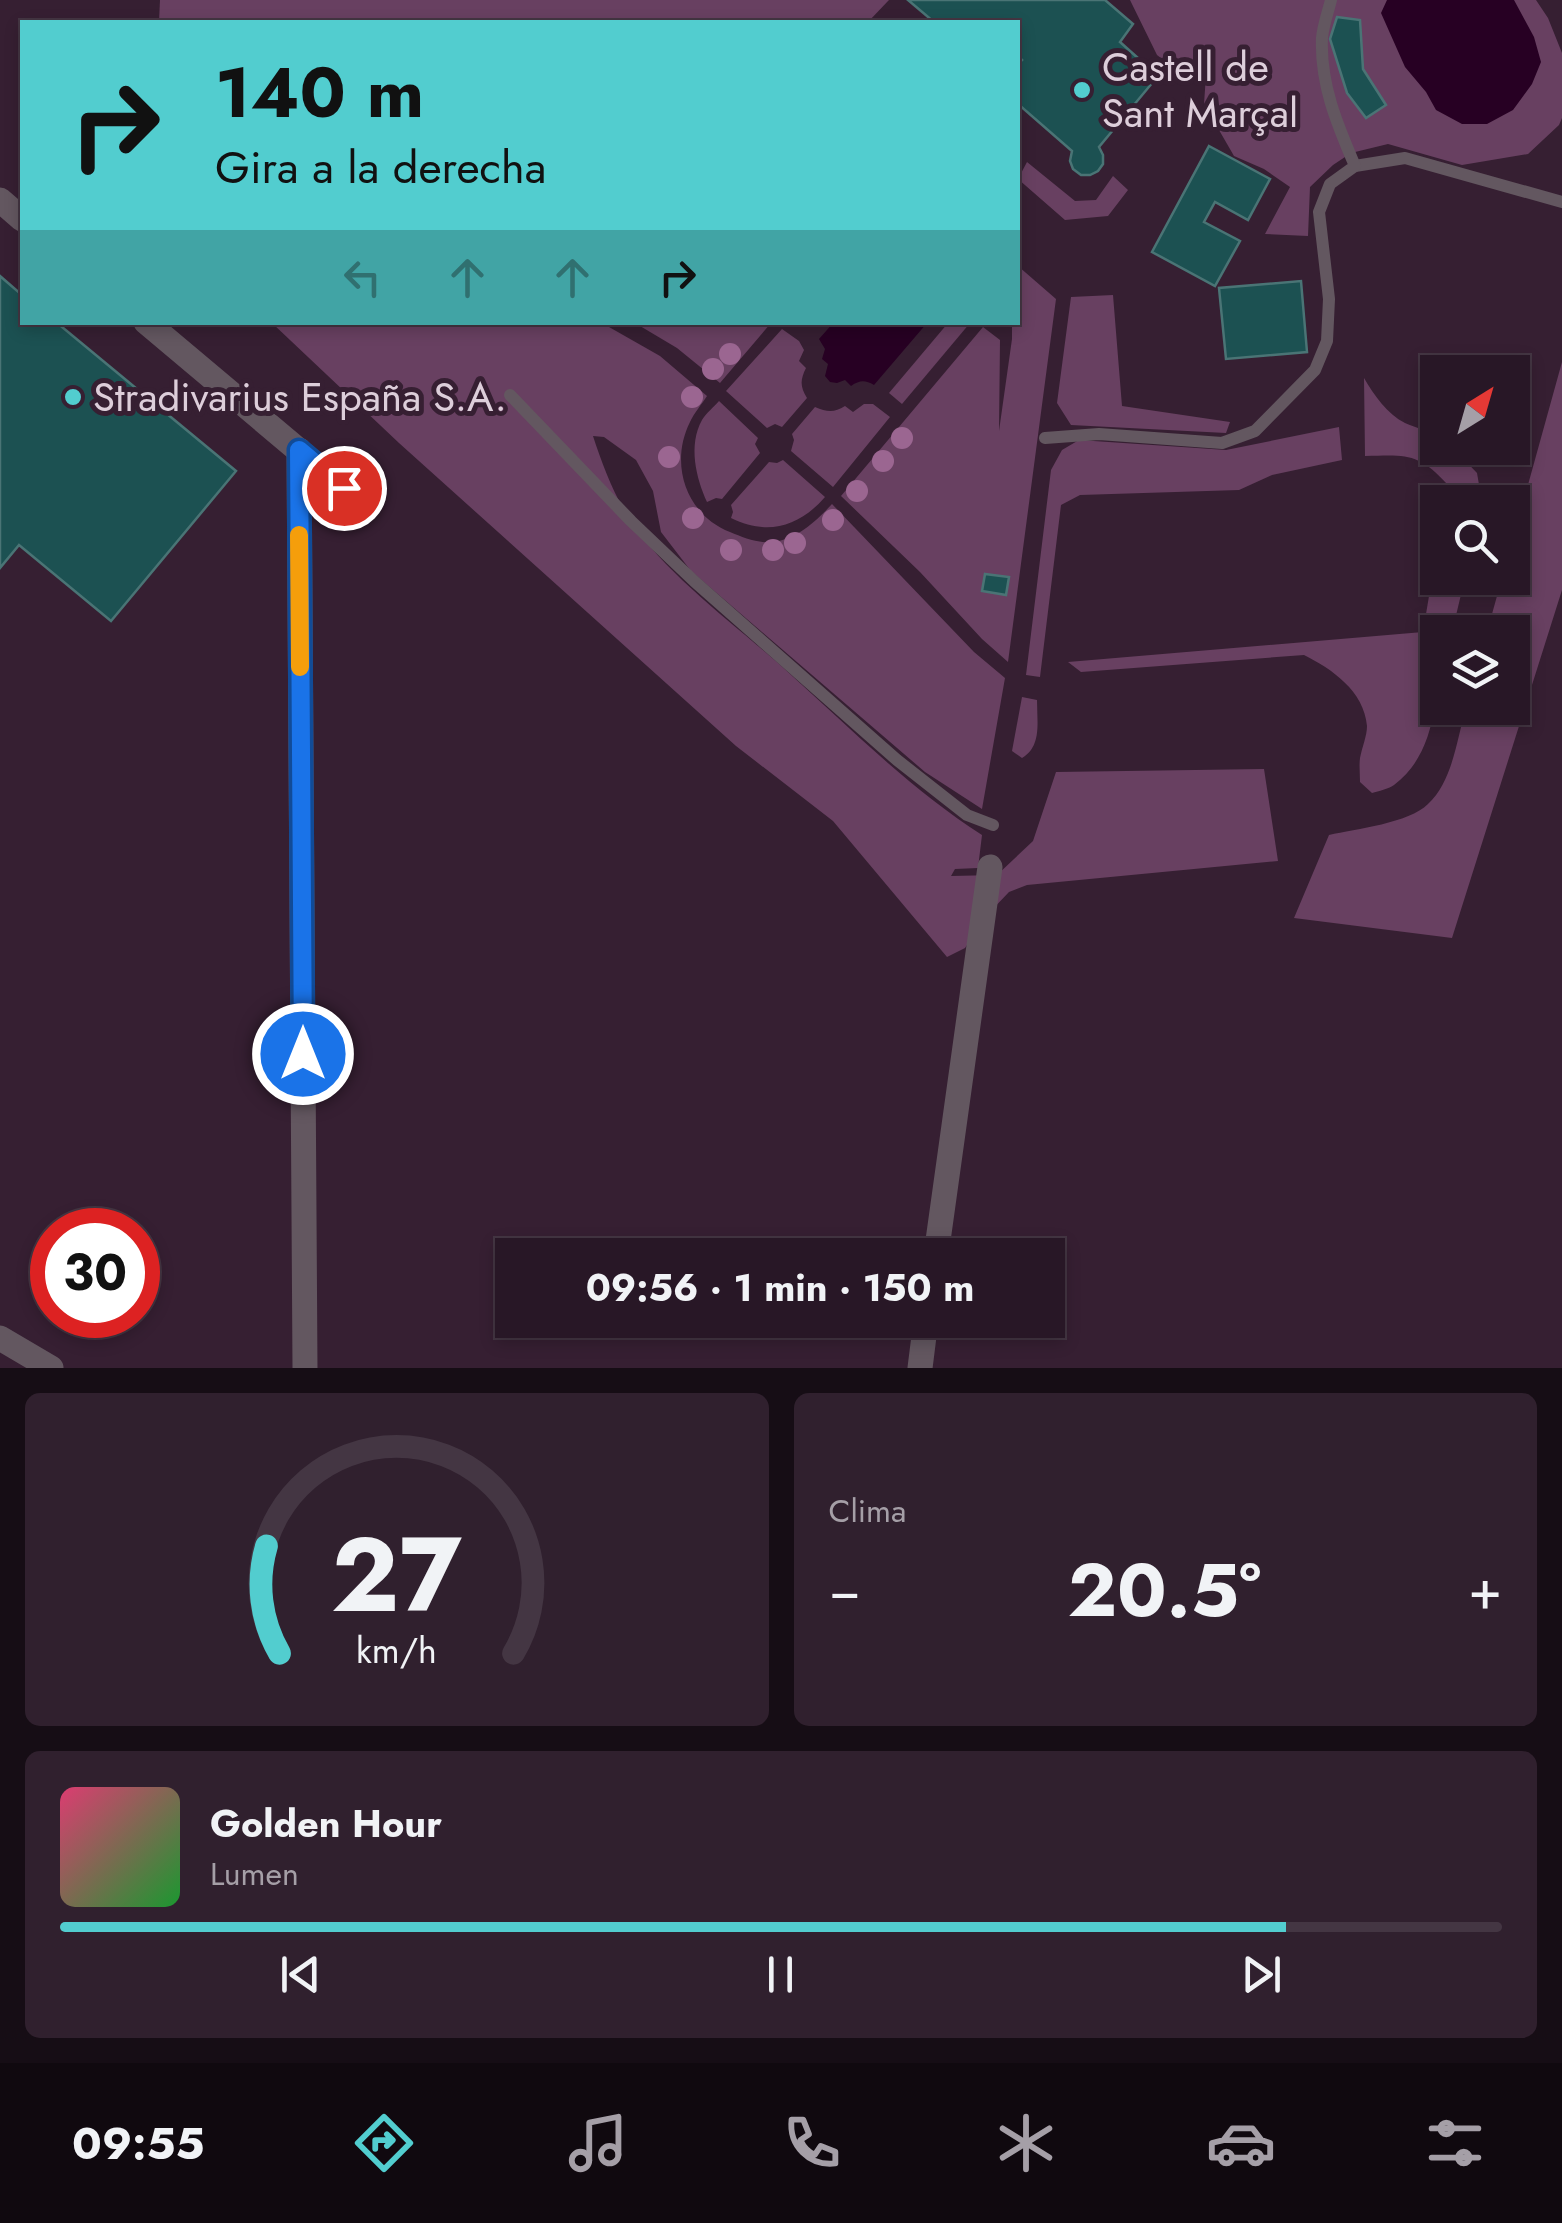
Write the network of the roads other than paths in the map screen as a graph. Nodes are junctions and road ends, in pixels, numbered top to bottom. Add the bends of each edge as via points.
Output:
1 (1331, 0) edge
2 (1355, 166) junction
3 (0, 200) edge
4 (1562, 202) edge
5 (20, 217) edge
6 (150, 325) edge
7 (510, 395) dead end
8 (1045, 438) dead end
9 (299, 450) junction
10 (366, 507) dead end
11 (994, 825) dead end
12 (990, 867) dead end
13 (938, 1238) edge
14 (0, 1338) edge
15 (924, 1338) edge
16 (51, 1368) edge
17 (305, 1368) edge
18 (920, 1368) edge

1 - 2 lane via 1322,36 1326,86
2 - 4 lane via 1404,158
2 - 8 lane via 1330,184 1319,212 1327,341 1315,370 1255,431 1222,444 1099,434
3 - 5 street
6 - 9 street
7 - 11 lane via 694,581 897,760 967,815
9 - 10 street
9 - 17 street
12 - 13 street
14 - 16 street
15 - 18 street

